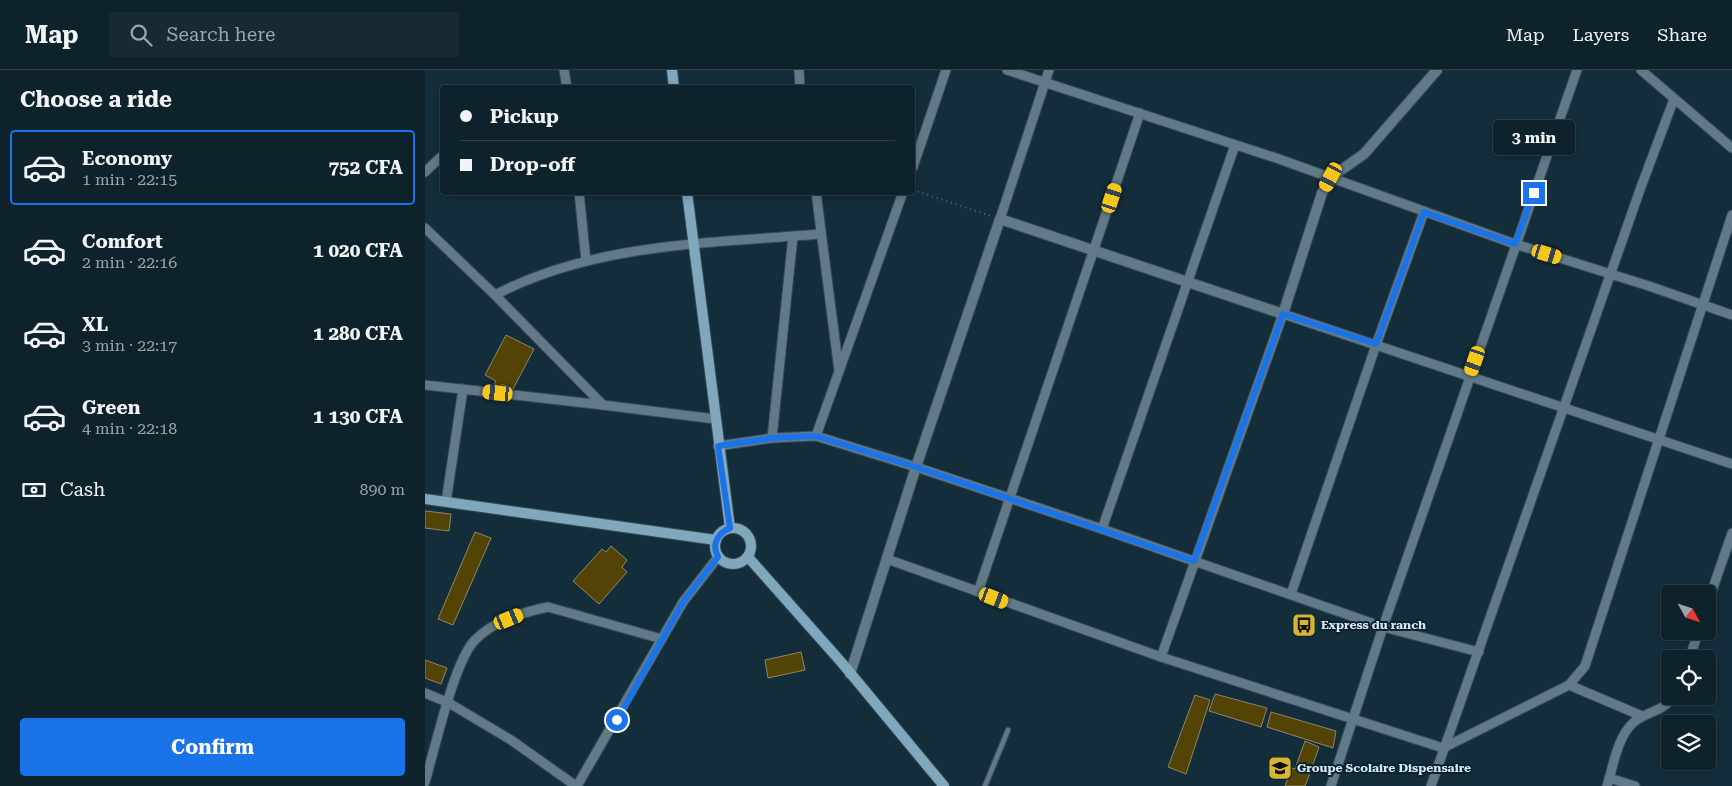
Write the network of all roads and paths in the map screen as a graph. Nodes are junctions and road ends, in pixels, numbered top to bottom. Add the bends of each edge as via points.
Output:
1 (565, 70) edge
2 (672, 70) edge
3 (799, 70) edge
4 (947, 70) edge
5 (1007, 70) edge
6 (1049, 70) edge
7 (1437, 70) edge
8 (1577, 70) edge
9 (1641, 70) edge
10 (1047, 83) junction
11 (567, 85) edge
12 (674, 85) edge
13 (800, 85) edge
14 (1674, 99) junction
15 (1140, 113) junction
16 (1235, 145) junction
17 (1732, 148) edge
18 (440, 157) edge
19 (915, 160) edge
20 (425, 172) edge
21 (1331, 177) junction
22 (915, 191) edge
23 (579, 195) edge
24 (687, 195) edge
25 (816, 195) edge
26 (902, 195) edge
27 (1424, 212) junction
28 (1732, 215) edge
29 (1000, 219) junction
30 (425, 228) edge
31 (821, 234) junction
32 (793, 236) junction
33 (693, 244) junction
34 (1515, 244) junction
35 (1096, 249) junction
36 (585, 261) junction
37 (1611, 274) junction
38 (1186, 283) junction
39 (495, 295) junction
40 (1703, 304) junction
41 (1283, 314) junction
42 (1732, 315) edge
43 (1376, 344) junction
44 (839, 372) junction
45 (1470, 376) junction
46 (425, 385) edge
47 (463, 390) junction
48 (603, 405) junction
49 (1563, 408) junction
50 (715, 418) junction
51 (816, 436) junction
52 (772, 438) junction
53 (1658, 441) junction
54 (718, 446) junction
55 (1732, 464) edge
56 (916, 467) junction
57 (1008, 498) junction
58 (425, 499) edge
59 (446, 502) junction
60 (730, 528) junction
61 (1102, 529) junction
62 (1732, 532) edge
63 (717, 540) junction
64 (748, 556) junction
65 (718, 557) junction
66 (887, 559) junction
67 (1194, 561) junction
68 (1714, 585) edge
69 (978, 592) junction
70 (1291, 594) junction
71 (1383, 627) junction
72 (662, 639) junction
73 (1479, 652) junction
74 (1161, 657) junction
75 (850, 674) junction
76 (1569, 685) junction
77 (425, 693) edge
78 (449, 703) junction
79 (1666, 705) edge
80 (1642, 716) junction
81 (1353, 719) junction
82 (1008, 730) dead end
83 (1443, 748) junction
84 (425, 782) edge
85 (1608, 782) edge
86 (576, 786) edge
87 (944, 786) edge
88 (985, 786) edge
89 (1331, 786) edge
90 (1431, 786) edge
91 (1635, 786) edge

1 - 11 street
2 - 12 main road
3 - 13 street
4 - 19 street
5 - 10 street
6 - 10 street
7 - 21 street via 1364,154
8 - 34 street
9 - 14 street
10 - 15 street
10 - 29 street
14 - 17 street
14 - 37 street
15 - 16 street
15 - 35 street
16 - 21 street
16 - 38 street
18 - 20 street
21 - 27 street
21 - 41 street via 1322,193
22 - 29 path
23 - 36 street
24 - 33 main road
25 - 31 street
26 - 44 street
27 - 34 street
27 - 43 street
28 - 40 street
29 - 35 street
29 - 56 street
30 - 39 street
31 - 32 street
31 - 44 street
32 - 33 street
32 - 52 street
33 - 36 street
33 - 50 main road
34 - 37 street
34 - 45 street
35 - 38 street
35 - 57 street
36 - 39 street via 544,272
37 - 40 street
37 - 49 street
38 - 41 street
38 - 61 street
39 - 48 street
40 - 42 street
40 - 53 street
41 - 43 street
41 - 67 street
43 - 45 street
43 - 70 street
44 - 51 street
45 - 49 street
45 - 71 street
46 - 47 street
47 - 48 street
47 - 59 street
48 - 50 street
49 - 53 street
49 - 73 street
50 - 54 main road
51 - 52 street
51 - 56 street
52 - 54 street
53 - 55 street
53 - 76 street via 1590,653 1585,666
54 - 60 main road
56 - 57 street
56 - 66 street
57 - 61 street
57 - 69 street
58 - 59 main road
59 - 63 main road
60 - 63 main road
60 - 64 main road via 741,530 748,537 751,547
61 - 67 street
62 - 68 street
63 - 65 main road
64 - 65 main road via 735,564 726,563
64 - 75 main road
65 - 72 street via 683,602
66 - 69 street
66 - 75 street
67 - 70 street
67 - 74 street
69 - 74 street
70 - 71 street
71 - 73 street
71 - 81 street
72 - 78 street via 548,607 529,611 475,640 461,660
72 - 86 street
73 - 83 street
74 - 81 street
75 - 87 main road
76 - 80 street
76 - 83 street
77 - 78 street
78 - 84 street
78 - 86 street via 511,740
79 - 80 street
80 - 85 street via 1624,733
81 - 83 street
81 - 89 street
82 - 88 lane
83 - 90 street
85 - 91 street

